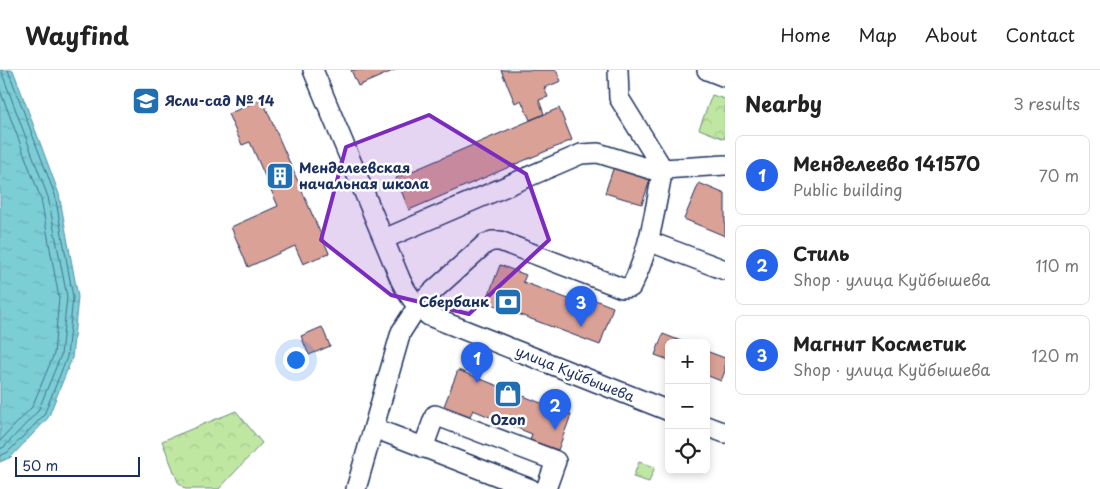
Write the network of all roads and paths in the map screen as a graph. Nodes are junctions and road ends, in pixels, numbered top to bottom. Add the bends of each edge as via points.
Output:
1 (312, 70) edge
2 (618, 70) edge
3 (707, 70) edge
4 (725, 77) edge
5 (725, 165) edge
6 (663, 169) junction
7 (384, 238) junction
8 (648, 242) junction
9 (725, 270) edge
10 (417, 307) junction
11 (665, 409) edge
12 (710, 427) edge
13 (374, 428) junction
14 (725, 433) edge
15 (423, 448) junction
16 (356, 489) edge
17 (531, 489) edge
18 (546, 489) edge

1 - 7 street, улица Куйбышева
2 - 6 street via 619,98
3 - 4 street
5 - 6 street
6 - 7 street via 654,170 598,153 582,154
6 - 8 street
7 - 10 street, улица Куйбышева via 401,281
8 - 9 street
8 - 10 street via 631,287 622,288 500,241 492,241 484,244
10 - 11 street, улица Куйбышева via 429,316
10 - 13 street via 401,332
12 - 14 street
13 - 15 street
13 - 16 street
15 - 17 street
15 - 18 street via 435,415 556,461

